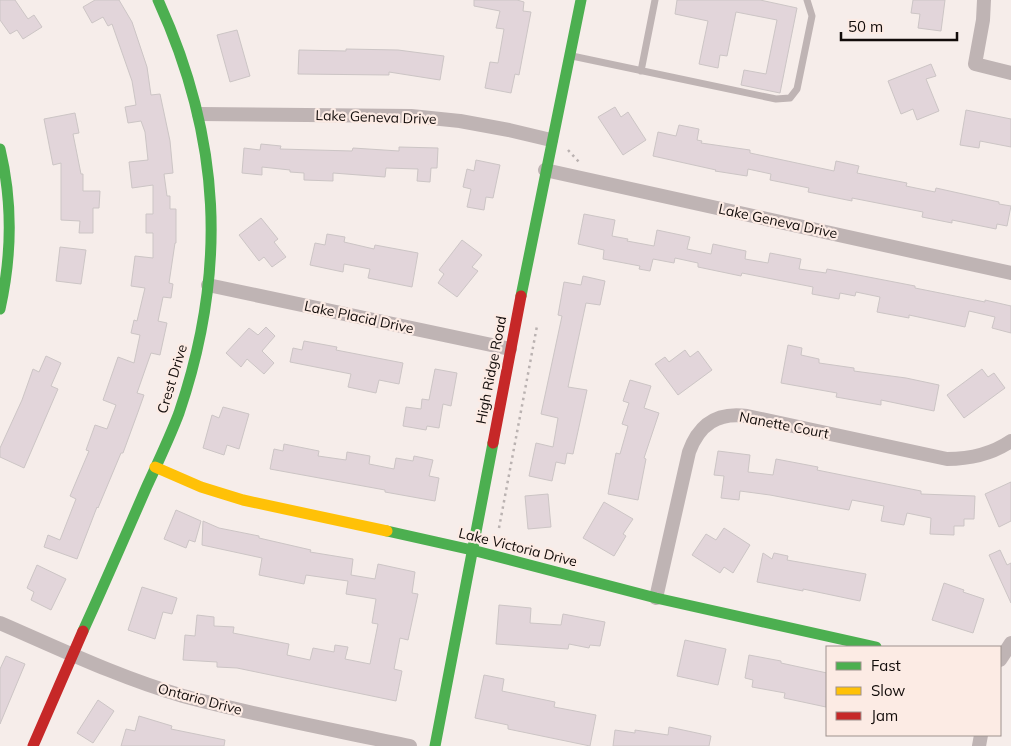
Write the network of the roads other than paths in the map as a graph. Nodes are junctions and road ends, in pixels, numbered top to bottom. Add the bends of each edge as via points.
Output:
1 (158, 0) edge
2 (581, 0) edge
3 (655, 0) edge
4 (807, 0) edge
5 (984, 0) edge
6 (569, 55) junction
7 (641, 71) junction
8 (1011, 73) edge
9 (198, 114) junction
10 (551, 140) junction
11 (0, 149) edge
12 (545, 170) junction
13 (1011, 272) edge
14 (208, 285) junction
15 (0, 309) edge
16 (510, 349) junction
17 (1011, 441) edge
18 (155, 467) junction
19 (472, 550) junction
20 (656, 598) junction
21 (0, 622) edge
22 (1011, 643) edge
23 (872, 646) edge
24 (73, 655) junction
25 (1001, 658) edge
26 (33, 746) edge
27 (410, 746) edge
28 (435, 746) edge

1 - 9 street, Crest Drive via 178,46
2 - 6 street, High Ridge Road
3 - 7 lane
4 - 7 lane via 812,16 797,89 790,98 776,99
5 - 8 street via 975,64
6 - 7 lane
6 - 10 street, High Ridge Road
9 - 10 street, Lake Geneva Drive via 411,116 509,130
9 - 14 street, Crest Drive via 210,196
10 - 12 street, High Ridge Road
11 - 15 street via 10,222 9,261
12 - 13 street, Lake Geneva Drive
12 - 16 street, High Ridge Road
14 - 16 street, Lake Placid Drive
14 - 18 street, Crest Drive via 191,374 178,415
16 - 19 street, High Ridge Road
17 - 20 street, Nanette Court via 982,455 948,459 736,414 713,420 699,432 688,452
18 - 19 street, Lake Victoria Drive via 201,487 243,500
18 - 24 street, Crest Drive
19 - 20 street, Lake Victoria Drive
19 - 28 street, High Ridge Road
20 - 23 street, Lake Victoria Drive
21 - 24 street, Ontario Drive
22 - 25 street
24 - 26 street, Crest Drive
24 - 27 street, Ontario Drive via 183,696

